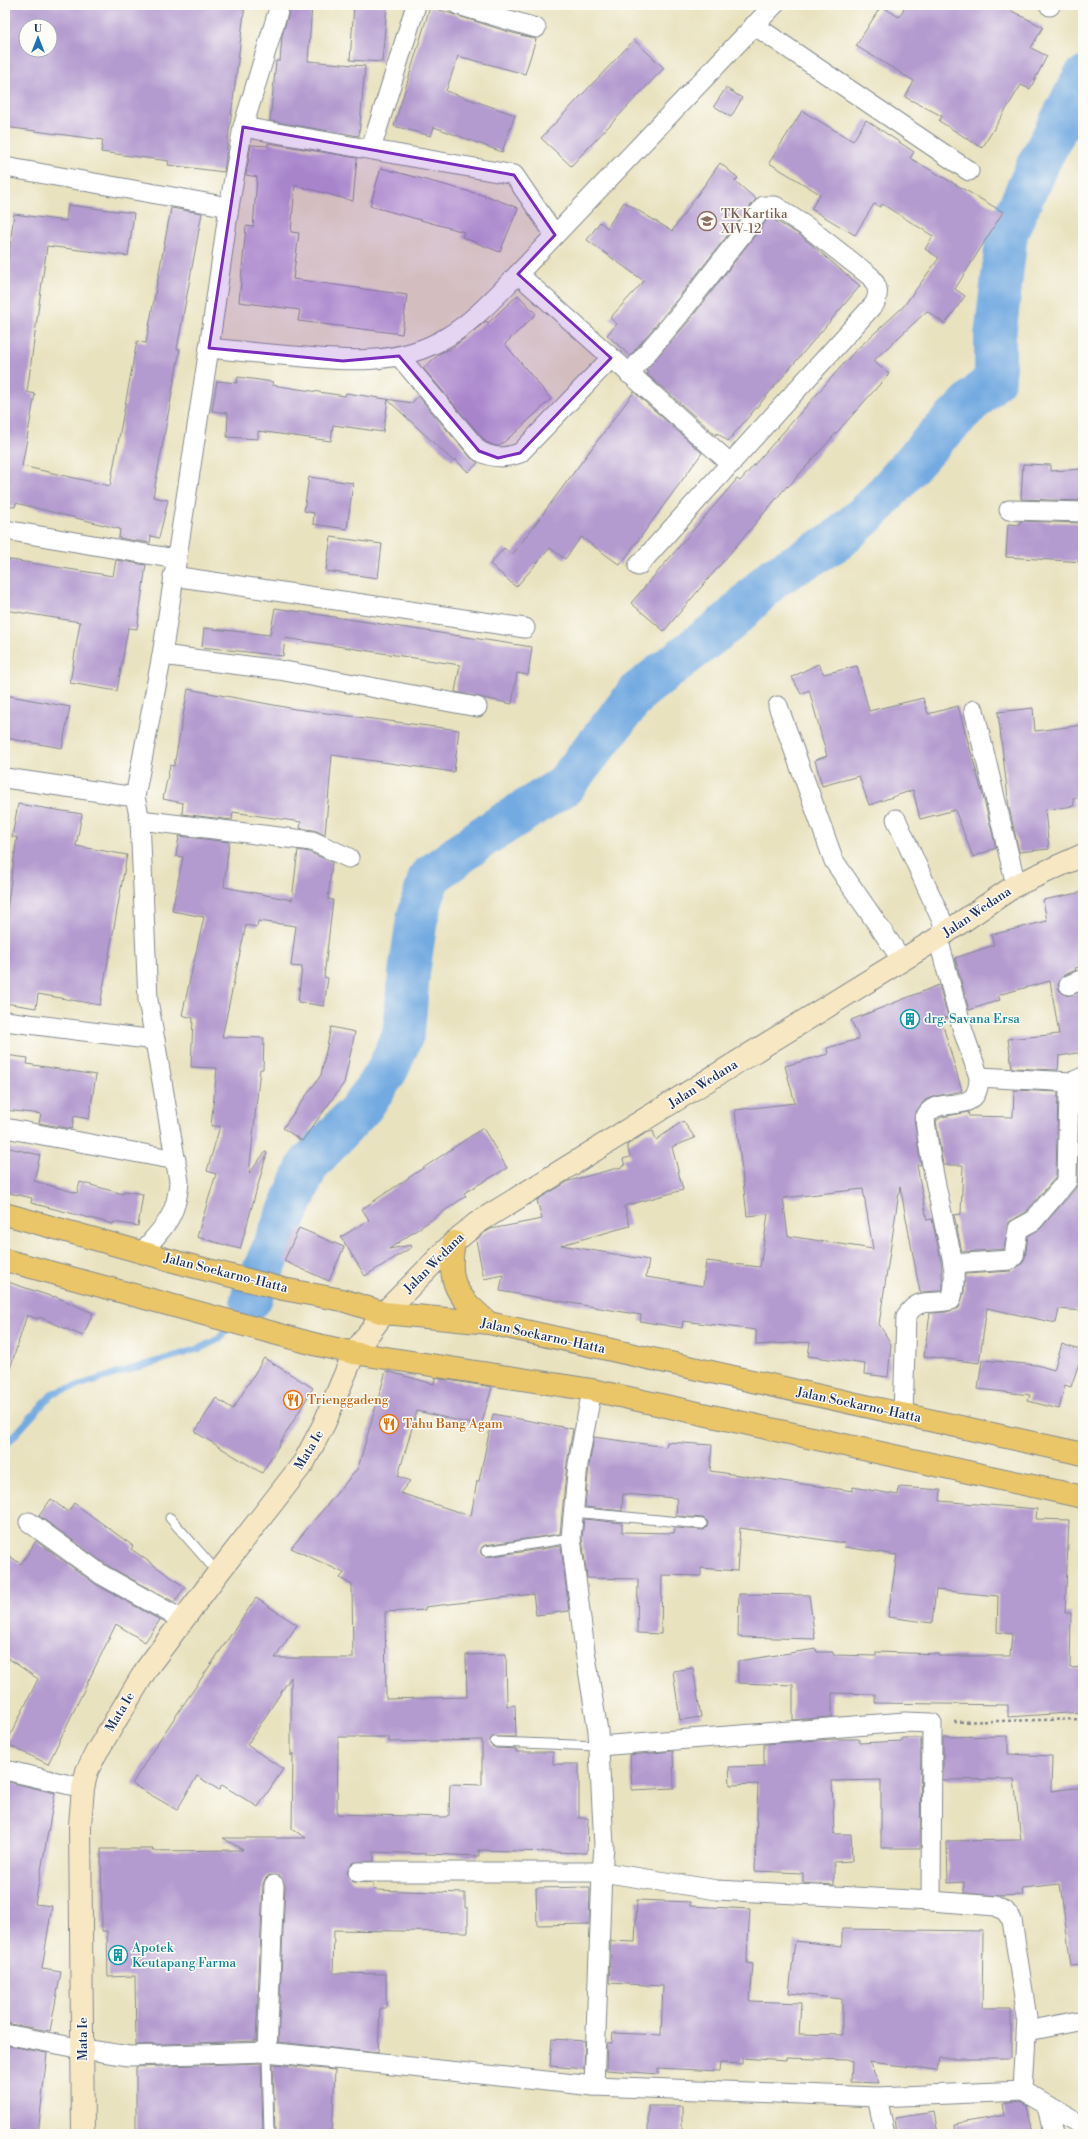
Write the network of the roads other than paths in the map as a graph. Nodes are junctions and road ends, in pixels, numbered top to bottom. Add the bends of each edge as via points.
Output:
1 (280, 5) edge
2 (416, 5) edge
3 (458, 5) edge
4 (774, 5) edge
5 (754, 25) junction
6 (536, 28) dead end
7 (243, 127) junction
8 (371, 149) junction
9 (5, 167) edge
10 (969, 171) dead end
11 (229, 207) junction
12 (555, 235) junction
13 (518, 274) junction
14 (209, 348) junction
15 (399, 356) junction
16 (611, 358) junction
17 (629, 374) junction
18 (731, 464) junction
19 (1009, 510) dead end
20 (1083, 512) edge
21 (5, 530) edge
22 (638, 566) dead end
23 (174, 567) junction
24 (525, 628) dead end
25 (162, 655) junction
26 (477, 706) dead end
27 (778, 706) dead end
28 (974, 710) dead end
29 (5, 778) edge
30 (135, 797) junction
31 (896, 819) dead end
32 (140, 820) junction
33 (1083, 855) edge
34 (349, 858) dead end
35 (1016, 885) junction
36 (942, 935) junction
37 (902, 960) junction
38 (5, 1021) edge
39 (156, 1040) junction
40 (979, 1077) junction
41 (1077, 1079) edge
42 (5, 1128) edge
43 (176, 1160) junction
44 (5, 1214) edge
45 (454, 1242) junction
46 (143, 1251) junction
47 (5, 1260) edge
48 (953, 1264) junction
49 (384, 1313) junction
50 (489, 1323) junction
51 (354, 1353) junction
52 (592, 1390) junction
53 (903, 1414) junction
54 (1083, 1454) edge
55 (1083, 1497) edge
56 (573, 1512) junction
57 (170, 1518) dead end
58 (29, 1522) dead end
59 (702, 1524) dead end
60 (572, 1538) junction
61 (486, 1551) dead end
62 (218, 1573) junction
63 (183, 1620) junction
64 (495, 1742) dead end
65 (599, 1746) junction
66 (5, 1770) edge
67 (83, 1788) junction
68 (358, 1872) dead end
69 (602, 1872) junction
70 (274, 1885) dead end
71 (931, 1900) junction
72 (1083, 2020) edge
73 (1027, 2031) junction
74 (5, 2034) edge
75 (83, 2049) junction
76 (268, 2052) junction
77 (594, 2086) junction
78 (1023, 2091) junction
79 (877, 2097) junction
80 (1047, 2105) junction
81 (1083, 2126) edge
82 (83, 2134) edge
83 (269, 2134) edge
84 (885, 2134) edge
85 (1052, 2134) edge

1 - 7 street
2 - 8 street
3 - 6 street
4 - 5 street
5 - 10 street
5 - 12 street
7 - 8 street
7 - 11 street
8 - 12 street via 514,175
9 - 11 street
11 - 14 street
12 - 13 street
13 - 15 street via 478,314 448,337 423,349
13 - 16 street
14 - 15 street via 343,361 380,360
14 - 23 street
15 - 16 street via 479,452 498,458 520,453
16 - 17 street
17 - 18 street
17 - 18 street via 680,314 764,206 775,206 870,276 878,289 875,303
18 - 22 street
19 - 20 street
21 - 23 street
23 - 24 street
23 - 25 street
25 - 26 street via 279,670
25 - 30 street
27 - 37 street via 834,861
28 - 35 street
29 - 30 street
30 - 32 street
31 - 36 street
32 - 34 street via 312,841
32 - 39 street via 148,1000
33 - 35 street, Jalan Wedana
35 - 36 street, Jalan Wedana
36 - 37 street, Jalan Wedana
36 - 40 street via 963,1030
37 - 45 street, Jalan Wedana via 477,1223
38 - 39 street
39 - 43 street
40 - 41 street
40 - 48 street via 978,1089 972,1099 965,1103 934,1107 928,1111 925,1118
41 - 48 street via 1069,1090 1067,1181 1033,1221 1018,1229 1014,1256 1010,1260
42 - 43 street
43 - 46 street via 178,1200 168,1223
44 - 46 highway, Jalan Soekarno-Hatta
45 - 49 street, Jalan Wedana
45 - 50 highway via 451,1264 453,1279 461,1298
46 - 49 highway, Jalan Soekarno-Hatta via 184,1264 283,1289 342,1300
47 - 51 highway
48 - 53 street via 955,1288 951,1300 923,1301 912,1306 906,1316
49 - 50 highway, Jalan Soekarno-Hatta
49 - 51 street, Jalan Wedana
50 - 53 highway, Jalan Soekarno-Hatta
51 - 52 highway
51 - 62 street, Mata Ie via 324,1424 304,1462
52 - 55 highway
52 - 56 street via 578,1464
53 - 54 highway, Jalan Soekarno-Hatta
56 - 59 lane
56 - 60 street
57 - 62 lane
58 - 63 street via 102,1575
60 - 61 lane
60 - 65 street
62 - 63 street, Mata Ie
63 - 67 street, Mata Ie via 147,1668 96,1753 87,1771
64 - 65 lane
65 - 69 street via 604,1846
65 - 71 street via 905,1722 932,1723
66 - 67 street
67 - 75 street, Mata Ie via 80,1825
68 - 69 street
69 - 71 street via 717,1890
69 - 77 street
70 - 76 street
71 - 73 street via 996,1906 1005,1911 1012,1920
72 - 73 street
73 - 78 street
74 - 75 street
75 - 76 street via 129,2056
75 - 82 street, Mata Ie
76 - 77 street
76 - 83 lane
77 - 79 street
78 - 79 street
78 - 80 street
79 - 84 street
80 - 81 street
80 - 85 street

